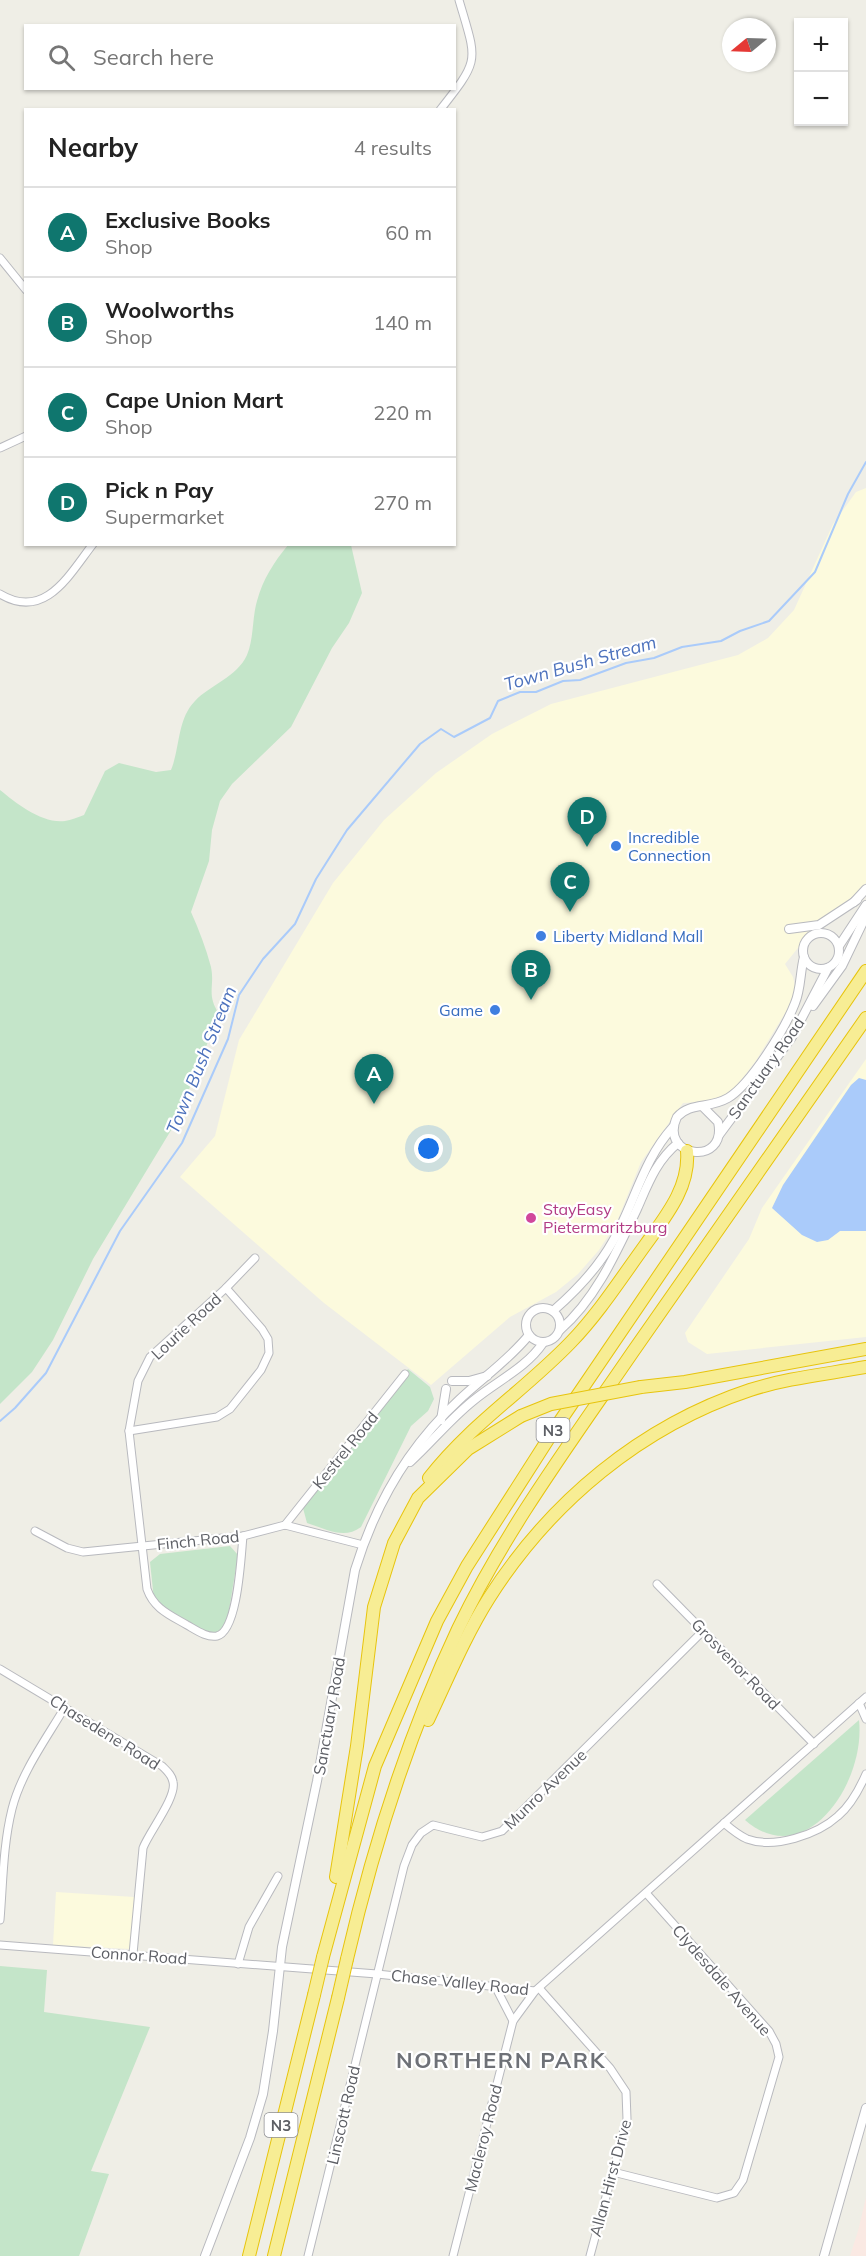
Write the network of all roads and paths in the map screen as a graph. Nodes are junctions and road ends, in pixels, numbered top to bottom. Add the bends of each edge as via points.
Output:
1 (459, 0) edge
2 (456, 89) edge
3 (455, 90) edge
4 (442, 108) edge
5 (0, 258) edge
6 (24, 288) edge
7 (24, 437) edge
8 (0, 448) edge
9 (91, 546) edge
10 (0, 594) edge
11 (866, 889) edge
12 (857, 900) junction
13 (866, 905) edge
14 (866, 916) edge
15 (789, 929) dead end
16 (820, 932) junction
17 (839, 946) junction
18 (804, 957) junction
19 (828, 968) junction
20 (866, 971) edge
21 (866, 1018) edge
22 (797, 1027) junction
23 (704, 1108) junction
24 (674, 1127) junction
25 (719, 1135) junction
26 (682, 1147) junction
27 (255, 1258) dead end
28 (226, 1288) junction
29 (553, 1311) junction
30 (560, 1330) junction
31 (529, 1335) junction
32 (543, 1343) junction
33 (866, 1349) edge
34 (866, 1367) edge
35 (405, 1374) dead end
36 (489, 1376) junction
37 (452, 1381) dead end
38 (446, 1389) dead end
39 (441, 1420) junction
40 (129, 1431) junction
41 (401, 1471) junction
42 (418, 1497) junction
43 (285, 1525) junction
44 (35, 1530) dead end
45 (243, 1536) junction
46 (363, 1545) junction
47 (142, 1546) junction
48 (657, 1584) dead end
49 (704, 1630) junction
50 (0, 1669) edge
51 (866, 1697) edge
52 (859, 1703) junction
53 (65, 1707) junction
54 (866, 1719) edge
55 (412, 1742) junction
56 (814, 1744) junction
57 (866, 1774) edge
58 (724, 1823) junction
59 (279, 1876) dead end
60 (646, 1893) junction
61 (0, 1920) edge
62 (328, 1935) junction
63 (0, 1945) edge
64 (134, 1953) junction
65 (238, 1964) junction
66 (278, 1968) junction
67 (377, 1974) junction
68 (495, 1986) junction
69 (537, 1989) junction
70 (513, 2021) junction
71 (866, 2108) edge
72 (613, 2172) junction
73 (204, 2256) edge
74 (249, 2256) edge
75 (274, 2256) edge
76 (308, 2256) edge
77 (453, 2256) edge
78 (590, 2256) edge
79 (824, 2256) edge

1 - 2 street via 473,48 473,62
3 - 4 street
5 - 6 street
7 - 8 street
9 - 10 street via 53,593 24,603
11 - 12 street
12 - 15 street via 819,925
12 - 16 street
13 - 17 street
14 - 22 street via 842,966
16 - 17 street via 834,937
16 - 18 street via 804,943
17 - 19 street via 836,961
18 - 19 street via 814,968
18 - 23 street, Sanctuary Road via 795,1003 784,1028 732,1095
19 - 22 street, Sanctuary Road
20 - 62 highway, N3 via 554,1430 467,1566 428,1642 375,1766
21 - 55 highway, N3 via 572,1439 493,1563 440,1670
22 - 25 street, Sanctuary Road
23 - 24 street via 695,1106 682,1112
23 - 25 street via 715,1116
24 - 26 street
24 - 29 street via 655,1148 605,1255
25 - 26 street via 707,1151 697,1153
26 - 30 street via 658,1164 604,1275
26 - 42 highway via 686,1176 677,1197 602,1305 571,1342 468,1433
27 - 28 street, Lourie Road
28 - 40 street, Lourie Road via 150,1357 138,1381
28 - 40 street via 268,1340 269,1353 261,1370 230,1409 217,1417
29 - 30 street via 559,1318
29 - 31 street via 541,1308 531,1313 526,1322
30 - 32 street via 554,1339
31 - 32 street
31 - 36 street, Sanctuary Road
32 - 41 street, Sanctuary Road via 524,1363 450,1421
33 - 42 highway, bridge via 551,1404 521,1416 468,1449
34 - 55 highway via 767,1386 692,1413 599,1472 547,1523 488,1599 428,1721
35 - 43 street, Kestrel Road
36 - 37 street
36 - 39 street, Sanctuary Road
38 - 39 street
39 - 41 street, Sanctuary Road
40 - 47 street, Lourie Road
41 - 46 street, Sanctuary Road
42 - 62 highway via 394,1543 378,1588
43 - 45 street, Finch Road
43 - 46 street, Finch Road
44 - 47 street, Finch Road via 76,1551
45 - 47 street, Finch Road
45 - 47 street, Lourie Road via 230,1623 216,1636 206,1635 153,1604 147,1589
46 - 66 street, Sanctuary Road
48 - 49 street, Grosvenor Road
49 - 56 street, Grosvenor Road
49 - 67 street, Munro Avenue via 502,1831 482,1837 437,1825 421,1833 404,1866
50 - 53 street, Chasedene Road
51 - 52 street, Chase Valley Road
52 - 54 street
52 - 56 street, Chase Valley Road
53 - 61 street via 12,1807
53 - 64 street, Chasedene Road via 162,1766 173,1782 172,1794 143,1848
55 - 75 highway, N3, bridge via 372,1865
56 - 58 street, Chase Valley Road
57 - 58 street via 855,1796 838,1816 806,1834 754,1841
58 - 60 street, Chase Valley Road
59 - 65 street via 249,1926
60 - 69 street, Chase Valley Road
60 - 72 street, Clydesdale Avenue via 769,2031 779,2057 743,2180 734,2193 717,2198
62 - 74 highway, N3, bridge
63 - 64 street, Connor Road
64 - 65 street, Connor Road
65 - 66 street, Connor Road
66 - 67 street, Chase Valley Road
66 - 73 street via 273,2031 259,2111
67 - 68 street, Chase Valley Road
67 - 76 street, Linscott Road
68 - 69 street, Chase Valley Road
68 - 70 street
69 - 70 street, Macleroy Road
69 - 72 street, Allan Hirst Drive via 610,2068 626,2092 627,2119
70 - 77 street, Macleroy Road
71 - 79 street
72 - 78 street, Allan Hirst Drive

